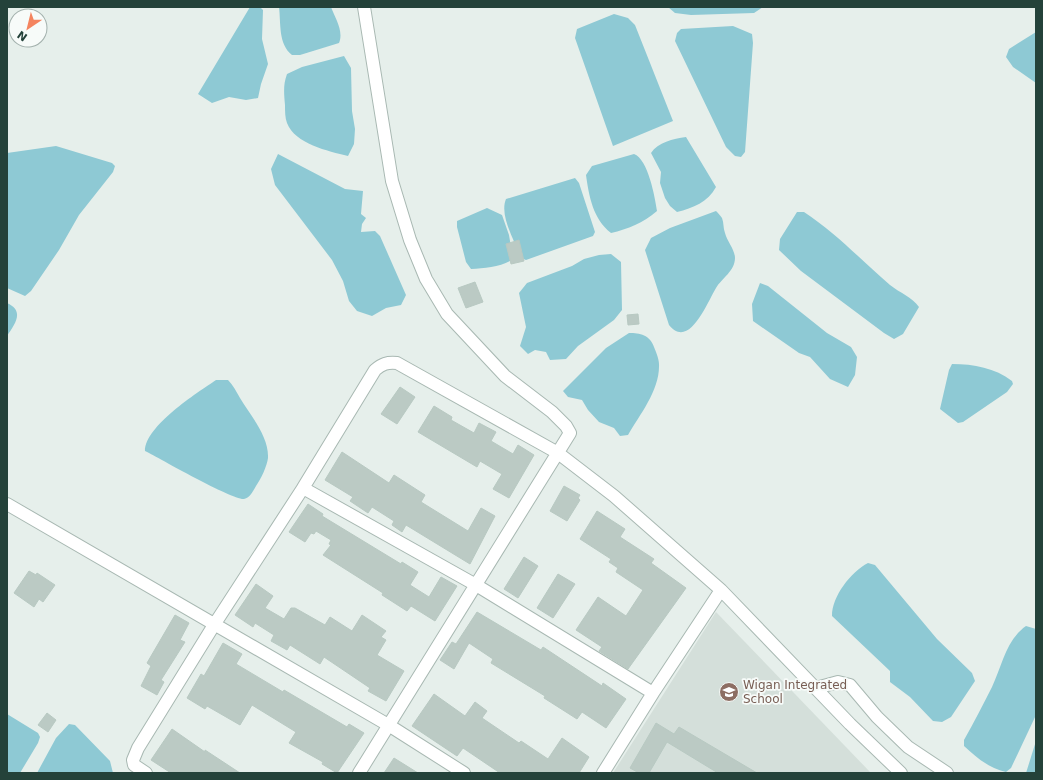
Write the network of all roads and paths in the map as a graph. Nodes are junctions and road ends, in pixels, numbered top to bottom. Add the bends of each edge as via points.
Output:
1 (364, 7) edge
2 (558, 453) junction
3 (303, 488) junction
4 (7, 504) edge
5 (476, 585) junction
6 (721, 590) junction
7 (214, 625) junction
8 (816, 688) junction
9 (653, 693) junction
10 (390, 726) junction
11 (146, 773) edge
12 (359, 773) edge
13 (464, 773) edge
14 (603, 773) edge
15 (901, 773) edge
16 (948, 773) edge

1 - 2 street via 392,181 410,240 426,279 446,314 505,376 566,426 570,433
2 - 3 street via 397,363 389,362 374,370
2 - 5 street
2 - 6 street via 620,501
3 - 5 street
3 - 7 street
4 - 7 street
5 - 9 street
5 - 10 street
6 - 8 street
6 - 9 street
7 - 10 street
7 - 11 street via 134,755 134,765
8 - 15 street
8 - 16 street via 838,682 850,685 877,717 908,747
9 - 14 street
10 - 12 street
10 - 13 street

